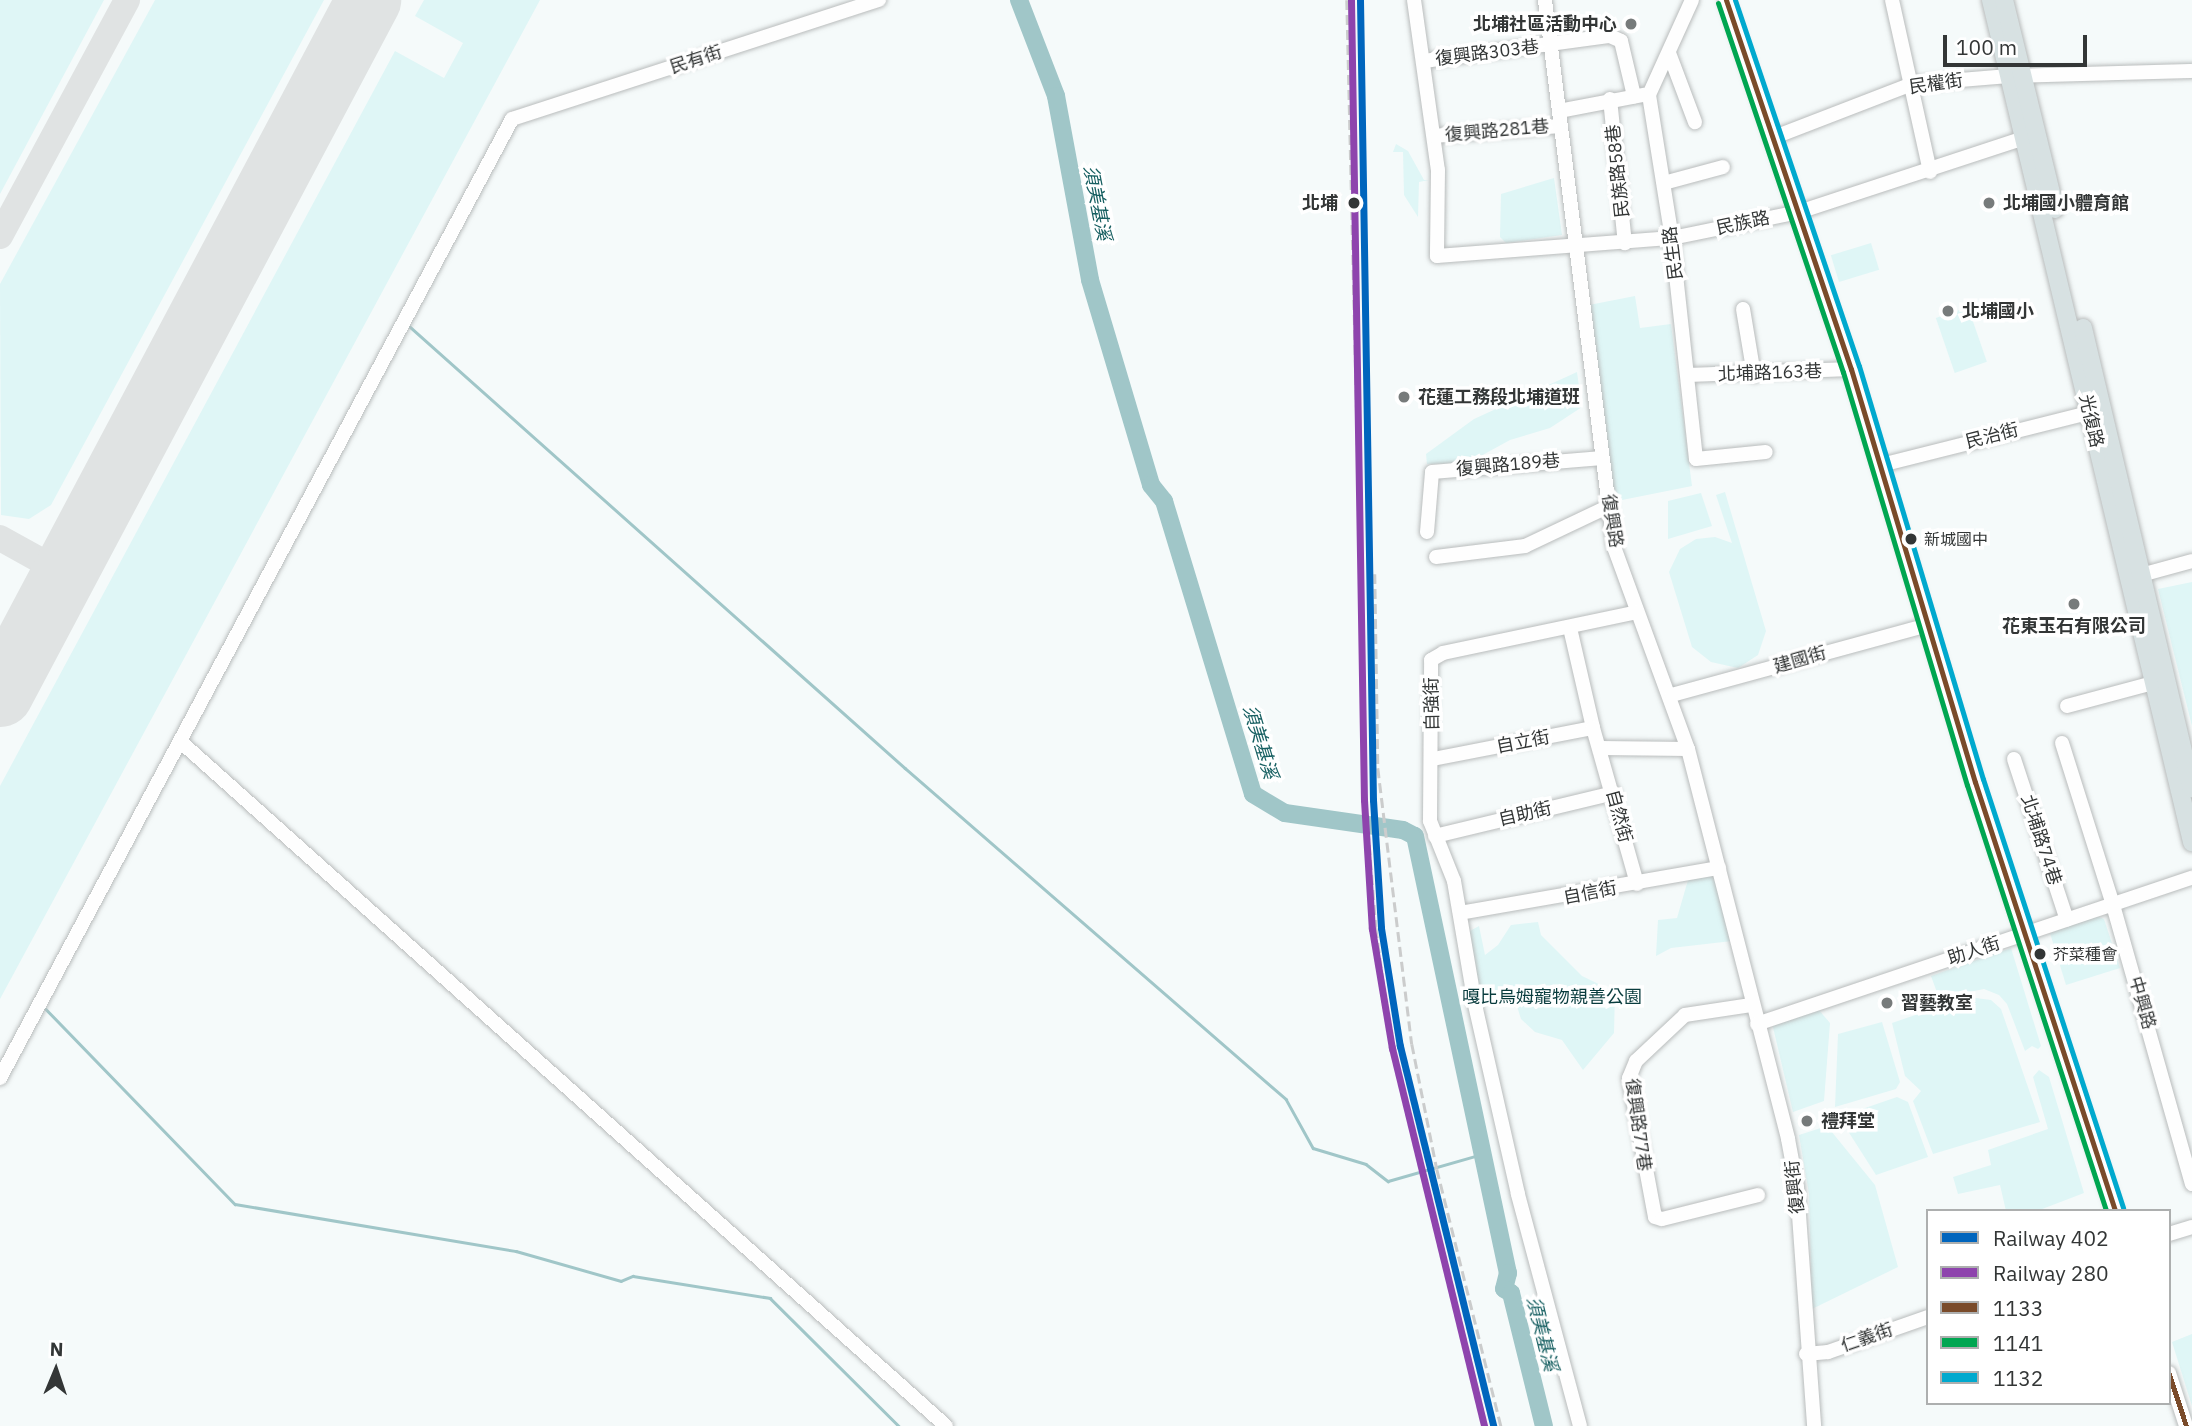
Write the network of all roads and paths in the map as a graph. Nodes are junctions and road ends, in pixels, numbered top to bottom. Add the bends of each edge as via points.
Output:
1 (879, 0) edge
2 (1414, 0) edge
3 (1545, 0) edge
4 (1692, 0) edge
5 (1726, 0) edge
6 (1892, 0) edge
7 (1991, 0) edge
8 (2004, 0) edge
9 (1551, 46) junction
10 (1670, 53) junction
11 (1424, 61) junction
12 (2192, 71) edge
13 (2017, 76) junction
14 (1912, 84) junction
15 (1649, 95) junction
16 (1634, 96) junction
17 (1611, 100) junction
18 (1560, 118) junction
19 (1695, 122) dead end
20 (2031, 135) junction
21 (1434, 136) junction
22 (1772, 138) junction
23 (1723, 167) dead end
24 (1930, 172) junction
25 (1664, 183) junction
26 (1799, 212) junction
27 (1672, 238) junction
28 (1625, 243) junction
29 (1577, 247) junction
30 (1743, 309) dead end
31 (1851, 369) junction
32 (1688, 375) junction
33 (1754, 375) junction
34 (2096, 410) junction
35 (1766, 452) dead end
36 (1602, 458) junction
37 (1881, 465) junction
38 (1607, 507) junction
39 (1427, 532) dead end
40 (1436, 556) dead end
41 (2192, 561) edge
42 (2136, 577) junction
43 (1637, 612) junction
44 (1928, 625) junction
45 (1570, 628) junction
46 (2152, 683) junction
47 (1672, 695) junction
48 (2067, 706) dead end
49 (1593, 728) junction
50 (181, 742) junction
51 (2062, 743) dead end
52 (1600, 748) junction
53 (1688, 749) junction
54 (1433, 759) junction
55 (2014, 759) dead end
56 (2192, 788) edge
57 (1614, 793) junction
58 (1435, 836) junction
59 (2192, 842) edge
60 (1718, 868) junction
61 (2192, 878) edge
62 (1637, 884) junction
63 (2113, 905) junction
64 (1460, 914) junction
65 (2067, 920) junction
66 (2025, 934) junction
67 (1751, 1005) junction
68 (1757, 1024) junction
69 (0, 1078) edge
70 (2192, 1185) edge
71 (1758, 1195) dead end
72 (2114, 1209) edge
73 (2192, 1227) edge
74 (2171, 1233) edge
75 (1926, 1318) edge
76 (1806, 1354) junction
77 (2171, 1379) edge
78 (2187, 1424) edge
79 (946, 1426) edge
80 (1580, 1426) edge
81 (1814, 1426) edge

1 - 50 street, 民有街 via 512,119
2 - 11 street
3 - 9 street, 復興路
4 - 10 street
5 - 22 street
6 - 14 street
7 - 13 main road, 光復路
8 - 13 main road, 光復路
9 - 11 street, 復興路303巷
9 - 16 street, 復興路303巷 via 1610,36 1621,41
9 - 18 street, 復興路
10 - 15 street
10 - 19 street
11 - 21 street
12 - 13 street, 民權街
13 - 14 street, 民權街
13 - 20 main road, 光復路
14 - 22 street, 民權街
14 - 24 street
15 - 16 street, 復興路281巷
15 - 25 street, 民生路
16 - 17 street, 復興路281巷
17 - 18 street, 復興路281巷
17 - 28 street, 民族路58巷
18 - 21 street, 復興路281巷
18 - 29 street, 復興路
20 - 24 street, 民族路
20 - 34 main road, 光復路
21 - 29 street, 民族路 via 1437,256
22 - 26 street
23 - 25 street
24 - 26 street, 民族路
25 - 27 street, 民生路
26 - 27 street, 民族路
26 - 31 street
27 - 28 street, 民族路
27 - 32 street, 民生路
28 - 29 street, 民族路
29 - 36 street, 復興路
30 - 33 street
31 - 33 street, 北埔路163巷
31 - 37 street
32 - 33 street, 北埔路163巷
32 - 35 street, 民生路 via 1696,459
34 - 37 street, 民治街
34 - 42 main road, 光復路
36 - 38 street, 復興路
36 - 39 street, 復興路189巷 via 1432,471
37 - 44 street
38 - 40 street via 1525,546
38 - 43 street, 復興路 via 1626,587
41 - 42 street
42 - 46 main road, 光復路
42 - 56 main road, 光復路
43 - 45 street, 自強街
43 - 47 street, 復興路
44 - 47 street, 建國街
44 - 66 street
45 - 49 street
45 - 54 street, 自強街 via 1443,653 1431,660
46 - 48 street
46 - 59 main road, 光復路
47 - 53 street, 復興路
49 - 52 street
49 - 54 street, 自立街
50 - 69 street
50 - 79 street
51 - 63 street, 中興路
52 - 53 street
52 - 57 street, 自然街
53 - 60 street, 復興路
54 - 58 street, 自強街 via 1430,821
55 - 65 street, 北埔路74巷
57 - 58 street, 自助街
57 - 62 street, 自然街
58 - 64 street, 自強街 via 1454,881
60 - 62 street, 自信街
60 - 67 street, 復興路
61 - 63 street, 助人街
62 - 64 street, 自信街
63 - 65 street, 助人街
63 - 70 street, 中興路
64 - 80 street, 自強街 via 1518,1194
65 - 66 street, 助人街
66 - 68 street, 助人街
66 - 72 street
67 - 68 street, 復興路
67 - 71 street, 復興路77巷 via 1685,1015 1636,1061 1629,1078 1655,1217
68 - 76 street, 復興街 via 1793,1161
73 - 74 street
75 - 76 street, 仁義街 via 1828,1352
76 - 81 street, 復興街
77 - 78 street

